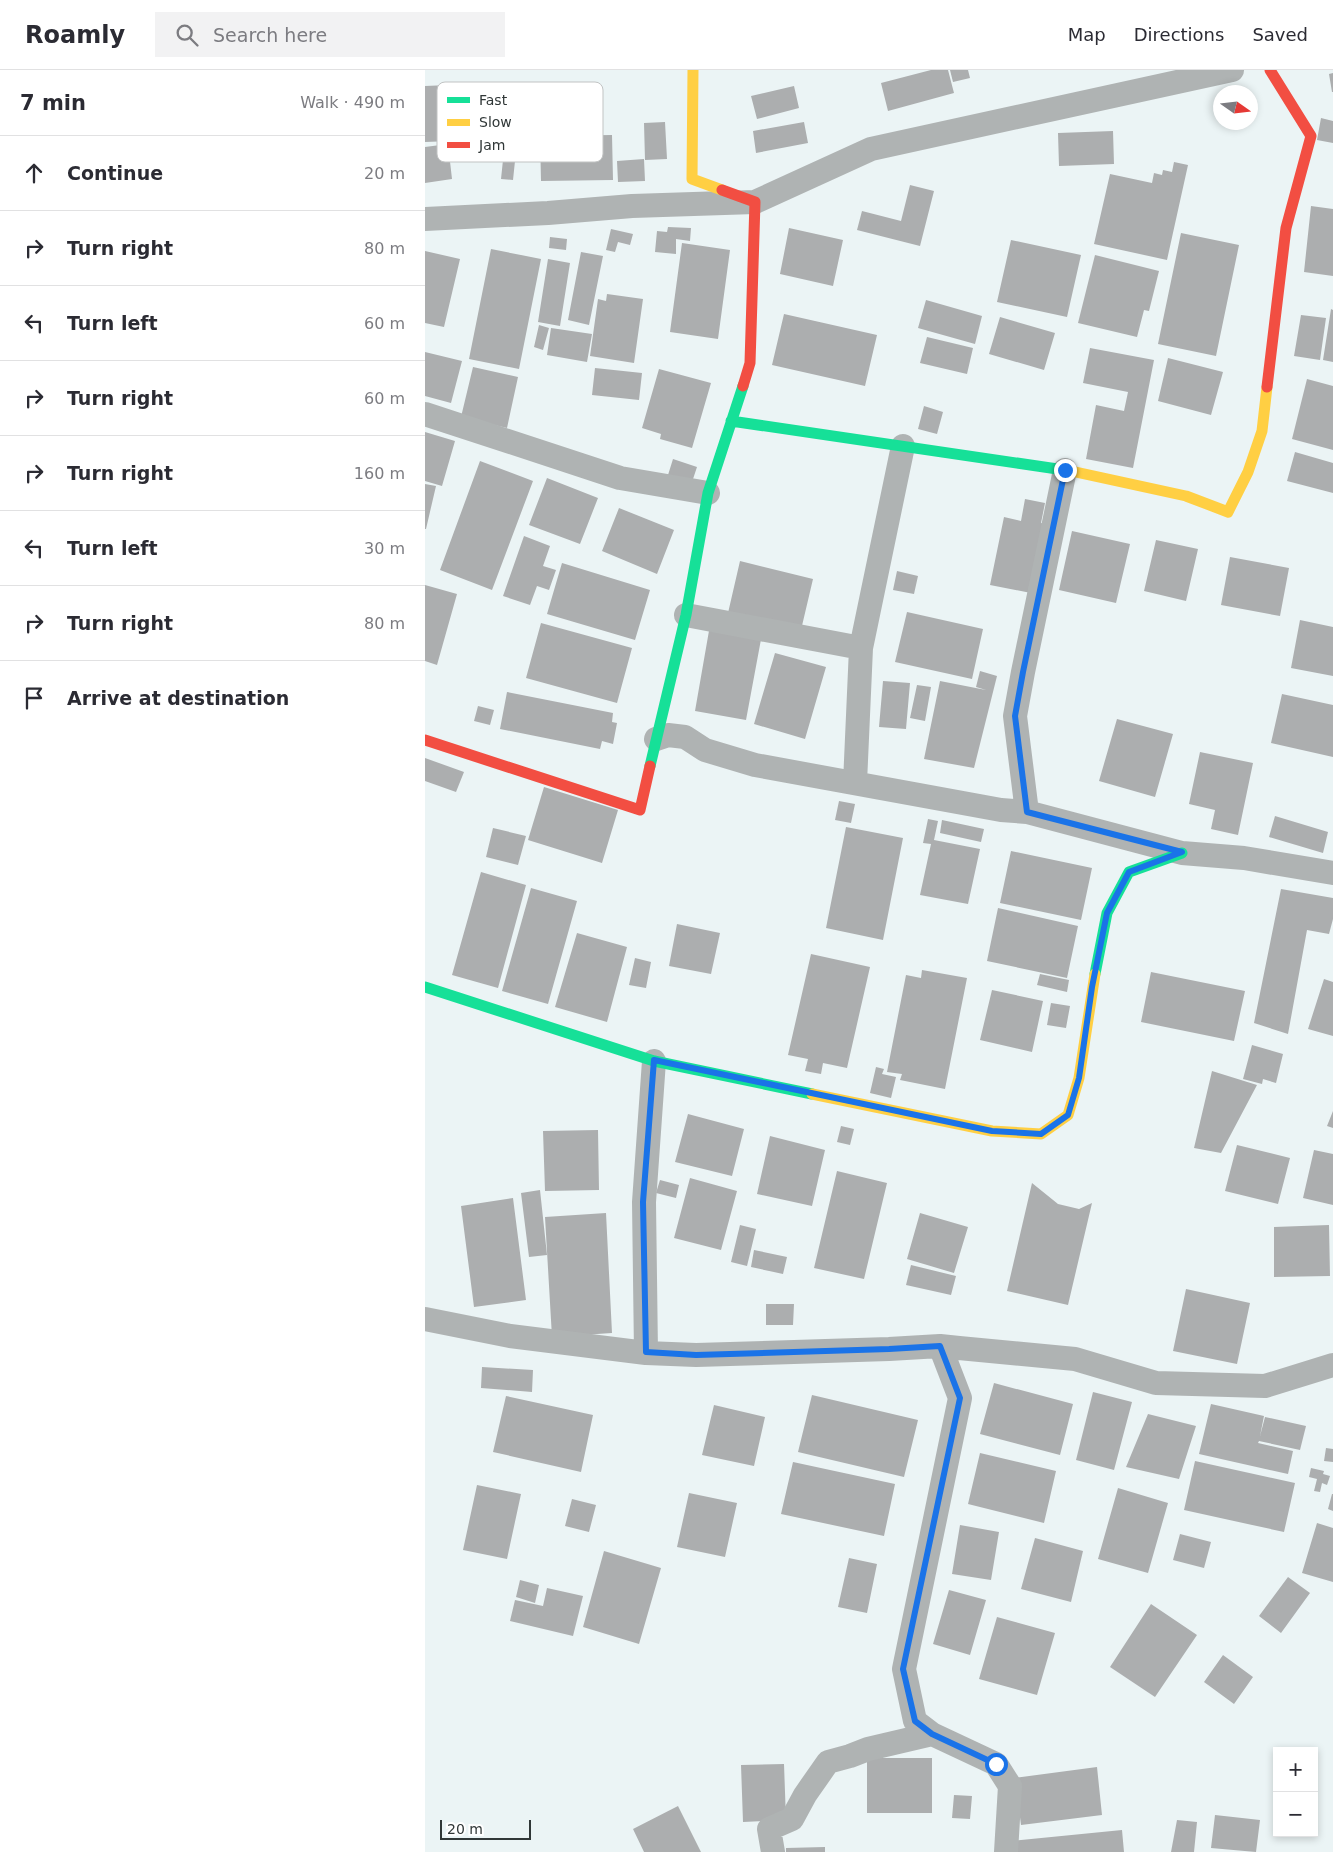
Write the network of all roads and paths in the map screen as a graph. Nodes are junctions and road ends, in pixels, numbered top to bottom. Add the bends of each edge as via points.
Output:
1 (693, 70) edge
2 (1232, 70) edge
3 (1270, 70) edge
4 (755, 202) junction
5 (425, 219) edge
6 (425, 414) edge
7 (731, 421) junction
8 (903, 446) junction
9 (1065, 470) junction
10 (708, 493) junction
11 (686, 615) junction
12 (861, 648) junction
13 (656, 739) junction
14 (425, 740) edge
15 (855, 784) junction
16 (1027, 812) junction
17 (1182, 852) junction
18 (1333, 873) edge
19 (425, 987) edge
20 (654, 1060) junction
21 (425, 1319) edge
22 (940, 1346) junction
23 (646, 1352) junction
24 (1333, 1365) edge
25 (932, 1734) junction
26 (773, 1852) edge
27 (1006, 1852) edge

1 - 4 street via 692,179
2 - 4 street via 871,149
3 - 9 street via 1311,136 1286,228 1262,430 1248,472 1228,512 1185,496
4 - 5 street
4 - 7 street via 750,363
6 - 10 street via 620,478
7 - 8 street
7 - 10 street
8 - 9 street
8 - 12 street
9 - 16 street via 1015,716
10 - 11 street
11 - 12 street
11 - 13 street
12 - 15 street
13 - 14 street via 640,810
13 - 15 street via 668,735 685,737 705,750 755,765
15 - 16 street
16 - 17 street
17 - 18 street via 1244,858
17 - 20 street via 1129,872 1107,913 1079,1078 1068,1115 1041,1134 992,1131
19 - 20 street
20 - 23 street via 643,1202
21 - 23 street via 510,1336
22 - 23 street via 696,1355
22 - 24 street via 1075,1359 1156,1383 1265,1386
22 - 25 street via 960,1398 903,1669 915,1721
25 - 26 street via 828,1762 792,1819 769,1829
25 - 27 street via 996,1764 1010,1786

